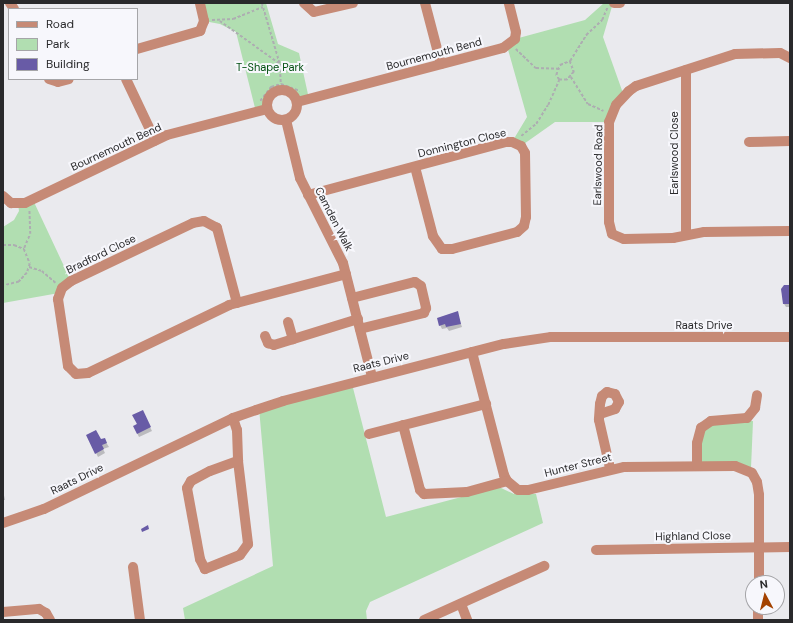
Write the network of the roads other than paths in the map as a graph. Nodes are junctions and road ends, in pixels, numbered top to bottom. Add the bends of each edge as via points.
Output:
1 (200, 3) edge
2 (304, 3) edge
3 (353, 3) edge
4 (425, 3) edge
5 (509, 3) edge
6 (614, 3) edge
7 (620, 3) edge
8 (138, 49) edge
9 (790, 58) edge
10 (441, 64) junction
11 (686, 70) junction
12 (52, 80) edge
13 (65, 80) edge
14 (126, 80) edge
15 (297, 102) junction
16 (267, 109) junction
17 (286, 120) junction
18 (155, 140) junction
19 (790, 141) edge
20 (749, 142) dead end
21 (416, 167) junction
22 (308, 195) junction
23 (3, 196) edge
24 (790, 231) edge
25 (686, 235) junction
26 (346, 274) junction
27 (352, 298) junction
28 (237, 303) junction
29 (288, 322) dead end
30 (359, 324) junction
31 (265, 336) dead end
32 (790, 337) edge
33 (293, 339) junction
34 (472, 352) junction
35 (372, 377) junction
36 (757, 395) dead end
37 (486, 404) junction
38 (600, 414) dead end
39 (233, 418) junction
40 (403, 425) junction
41 (369, 434) dead end
42 (238, 461) junction
43 (697, 466) junction
44 (610, 468) junction
45 (507, 482) junction
46 (3, 523) edge
47 (759, 546) junction
48 (790, 547) edge
49 (596, 550) dead end
50 (544, 566) dead end
51 (133, 567) dead end
52 (759, 575) edge
53 (461, 604) junction
54 (3, 612) edge
55 (50, 620) edge
56 (140, 620) edge
57 (424, 620) edge
58 (467, 620) edge

1 - 8 street via 204,26 195,34
2 - 3 street via 314,12
4 - 10 street
5 - 10 street, Bournemouth Bend via 516,32 515,39 509,45
6 - 7 street
9 - 11 street, Earlswood Road via 780,53 735,54
10 - 15 street, Bournemouth Bend
11 - 25 street, Earlswood Close
11 - 25 street, Earlswood Road via 636,86 621,98 609,122 609,222 612,234 624,239 673,238
12 - 13 street
14 - 18 street
15 - 16 street via 291,93 277,91 268,100
15 - 17 street via 296,111
16 - 17 street via 275,119
16 - 18 street, Bournemouth Bend
17 - 22 street, Camden Walk via 300,178
18 - 23 street, Bournemouth Bend via 25,203 11,202
19 - 20 street
21 - 21 street, Donnington Close via 506,142 517,143 525,153 524,226 517,232 452,249 442,249 435,240
21 - 22 street, Donnington Close
22 - 26 street, Camden Walk via 336,248
24 - 25 street, Earlswood Road via 704,232
26 - 27 street, Camden Walk
26 - 28 street, Bradford Close
27 - 30 street, Camden Walk
27 - 30 street via 414,282 421,286 426,308 424,313
28 - 28 street, Bradford Close via 88,373 76,374 71,371 65,358 58,299 62,288 71,281 192,223 204,221 217,228
29 - 33 street
30 - 33 street
30 - 35 street, Camden Walk
31 - 33 street via 272,345
32 - 34 street, Raats Drive via 551,337 520,340
34 - 35 street, Raats Drive
34 - 37 street
35 - 39 street, Raats Drive via 283,401
36 - 43 street via 755,408 747,418 711,421 701,428 697,443
37 - 40 street
37 - 45 street
38 - 44 street via 601,432
39 - 42 street via 237,430
39 - 46 street, Raats Drive via 44,509
40 - 41 street
40 - 45 street via 420,490 424,494 467,492
42 - 42 street via 248,538 247,549 240,555 205,569 200,559 187,488 191,481
43 - 44 street, Hunter Street
43 - 47 street, Hunter Street via 735,466 752,473 757,482
44 - 45 street, Hunter Street via 528,490 518,490
47 - 48 street, Highland Close
47 - 49 street, Highland Close
47 - 52 street, Hunter Street
50 - 53 street
51 - 56 street
53 - 57 street
53 - 58 street
54 - 55 street via 38,609 46,613

